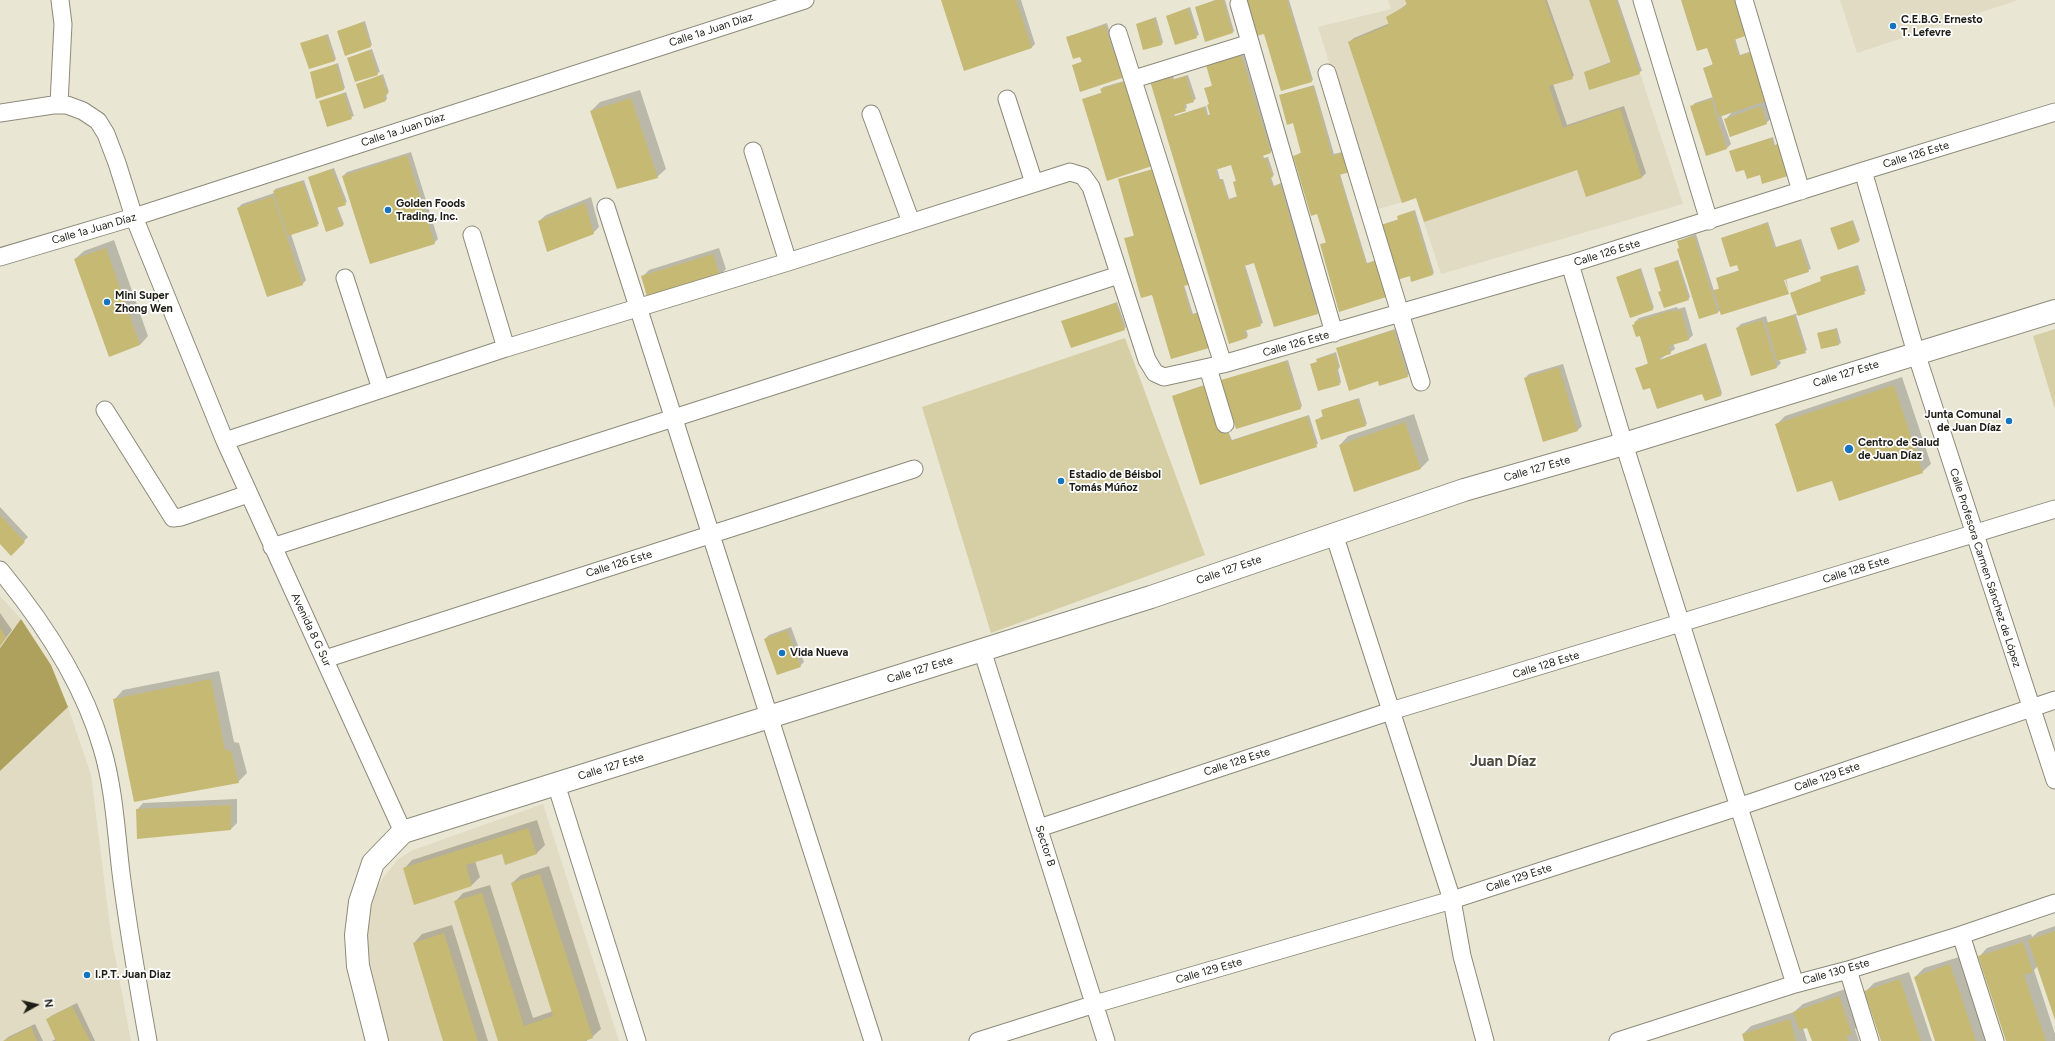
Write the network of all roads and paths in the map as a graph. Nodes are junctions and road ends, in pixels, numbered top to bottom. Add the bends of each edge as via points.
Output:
1 (60, 0) edge
2 (805, 0) edge
3 (1642, 0) edge
4 (1744, 0) edge
5 (1239, 4) dead end
6 (1118, 33) dead end
7 (1250, 43) junction
8 (1327, 73) dead end
9 (1134, 79) junction
10 (1007, 99) dead end
11 (59, 104) junction
12 (2055, 112) edge
13 (0, 113) edge
14 (871, 114) dead end
15 (753, 151) dead end
16 (1862, 171) junction
17 (1034, 183) junction
18 (1801, 191) junction
19 (606, 207) dead end
20 (134, 217) junction
21 (1709, 221) junction
22 (911, 222) junction
23 (472, 235) dead end
24 (0, 257) edge
25 (788, 262) junction
26 (1570, 264) junction
27 (1119, 275) junction
28 (344, 278) dead end
29 (638, 309) junction
30 (2055, 311) edge
31 (1400, 313) junction
32 (1334, 333) junction
33 (506, 348) junction
34 (1916, 353) junction
35 (1215, 366) junction
36 (1420, 382) dead end
37 (381, 389) junction
38 (105, 410) dead end
39 (675, 419) junction
40 (1225, 424) dead end
41 (225, 441) junction
42 (1624, 444) junction
43 (914, 469) dead end
44 (248, 494) junction
45 (2055, 509) edge
46 (1334, 534) junction
47 (1974, 534) junction
48 (712, 535) junction
49 (272, 547) junction
50 (0, 570) edge
51 (1681, 624) junction
52 (982, 650) junction
53 (325, 659) junction
54 (2055, 700) edge
55 (2031, 707) junction
56 (1391, 711) junction
57 (768, 717) junction
58 (2055, 780) edge
59 (556, 784) junction
60 (1738, 807) junction
61 (1039, 828) junction
62 (403, 832) junction
63 (1452, 900) junction
64 (2055, 903) edge
65 (1961, 935) junction
66 (1848, 970) junction
67 (1795, 984) junction
68 (1095, 1004) junction
69 (148, 1041) edge
70 (377, 1041) edge
71 (637, 1041) edge
72 (873, 1041) edge
73 (978, 1041) edge
74 (1106, 1041) edge
75 (1485, 1041) edge
76 (1618, 1041) edge
77 (1870, 1041) edge
78 (1995, 1041) edge

1 - 11 street via 63,24
2 - 20 street, Calle 1a Juan Díaz
3 - 21 street
4 - 18 street
5 - 7 street
6 - 9 street
7 - 9 street
7 - 32 street
8 - 31 street
9 - 35 street
10 - 17 street
11 - 13 street
11 - 20 street, Avenida 8 G Sur via 83,111 98,121 117,163
12 - 16 street, Calle 126 Este
14 - 22 street
15 - 25 street
16 - 18 street, Calle 126 Este
16 - 34 street, Calle Profesora Carmen Sánchez de López
17 - 22 street
17 - 27 street via 1070,172 1084,176 1091,187
18 - 21 street, Calle 126 Este
19 - 29 street
20 - 24 street, Calle 1a Juan Díaz
20 - 41 street, Avenida 8 G Sur
21 - 26 street, Calle 126 Este
22 - 25 street
23 - 33 street
25 - 29 street
26 - 31 street, Calle 126 Este
26 - 42 street
27 - 35 street, Calle 126 Este via 1148,360 1155,373 1164,377
27 - 39 street
28 - 37 street
29 - 33 street
29 - 39 street
30 - 34 street, Calle 127 Este
31 - 32 street, Calle 126 Este
31 - 36 street
32 - 35 street, Calle 126 Este
33 - 37 street
34 - 42 street, Calle 127 Este
34 - 47 street, Calle Profesora Carmen Sánchez de López
35 - 40 street
37 - 41 street
38 - 44 street via 173,518
39 - 48 street
39 - 49 street
41 - 44 street, Avenida 8 G Sur
42 - 46 street, Calle 127 Este via 1464,490
42 - 51 street
43 - 48 street, Calle 126 Este
44 - 49 street, Avenida 8 G Sur
45 - 47 street, Calle 128 Este
46 - 52 street, Calle 127 Este via 1151,597
46 - 56 street
47 - 51 street, Calle 128 Este
47 - 55 street, Calle Profesora Carmen Sánchez de López
48 - 53 street, Calle 126 Este
48 - 57 street
49 - 53 street, Avenida 8 G Sur
50 - 69 street via 25,600 65,661 102,747
51 - 56 street, Calle 128 Este
51 - 60 street
52 - 57 street, Calle 127 Este
52 - 61 street, Sector B
53 - 62 street, Avenida 8 G Sur
54 - 55 street, Calle 129 Este
55 - 58 street, Calle Profesora Carmen Sánchez de López
55 - 60 street, Calle 129 Este
56 - 61 street, Calle 128 Este
56 - 63 street
57 - 59 street, Calle 127 Este
57 - 72 street
59 - 62 street, Calle 127 Este
59 - 71 street
60 - 63 street, Calle 129 Este
60 - 67 street
61 - 68 street, Sector B
62 - 70 street via 373,863 360,902 356,935 358,966
63 - 68 street, Calle 129 Este
63 - 75 street via 1462,956
64 - 65 street, Calle 130 Este
65 - 66 street, Calle 130 Este
65 - 78 street
66 - 67 street, Calle 130 Este
66 - 77 street
67 - 76 street, Calle 130 Este
68 - 73 street, Calle 129 Este
68 - 74 street, Sector B

